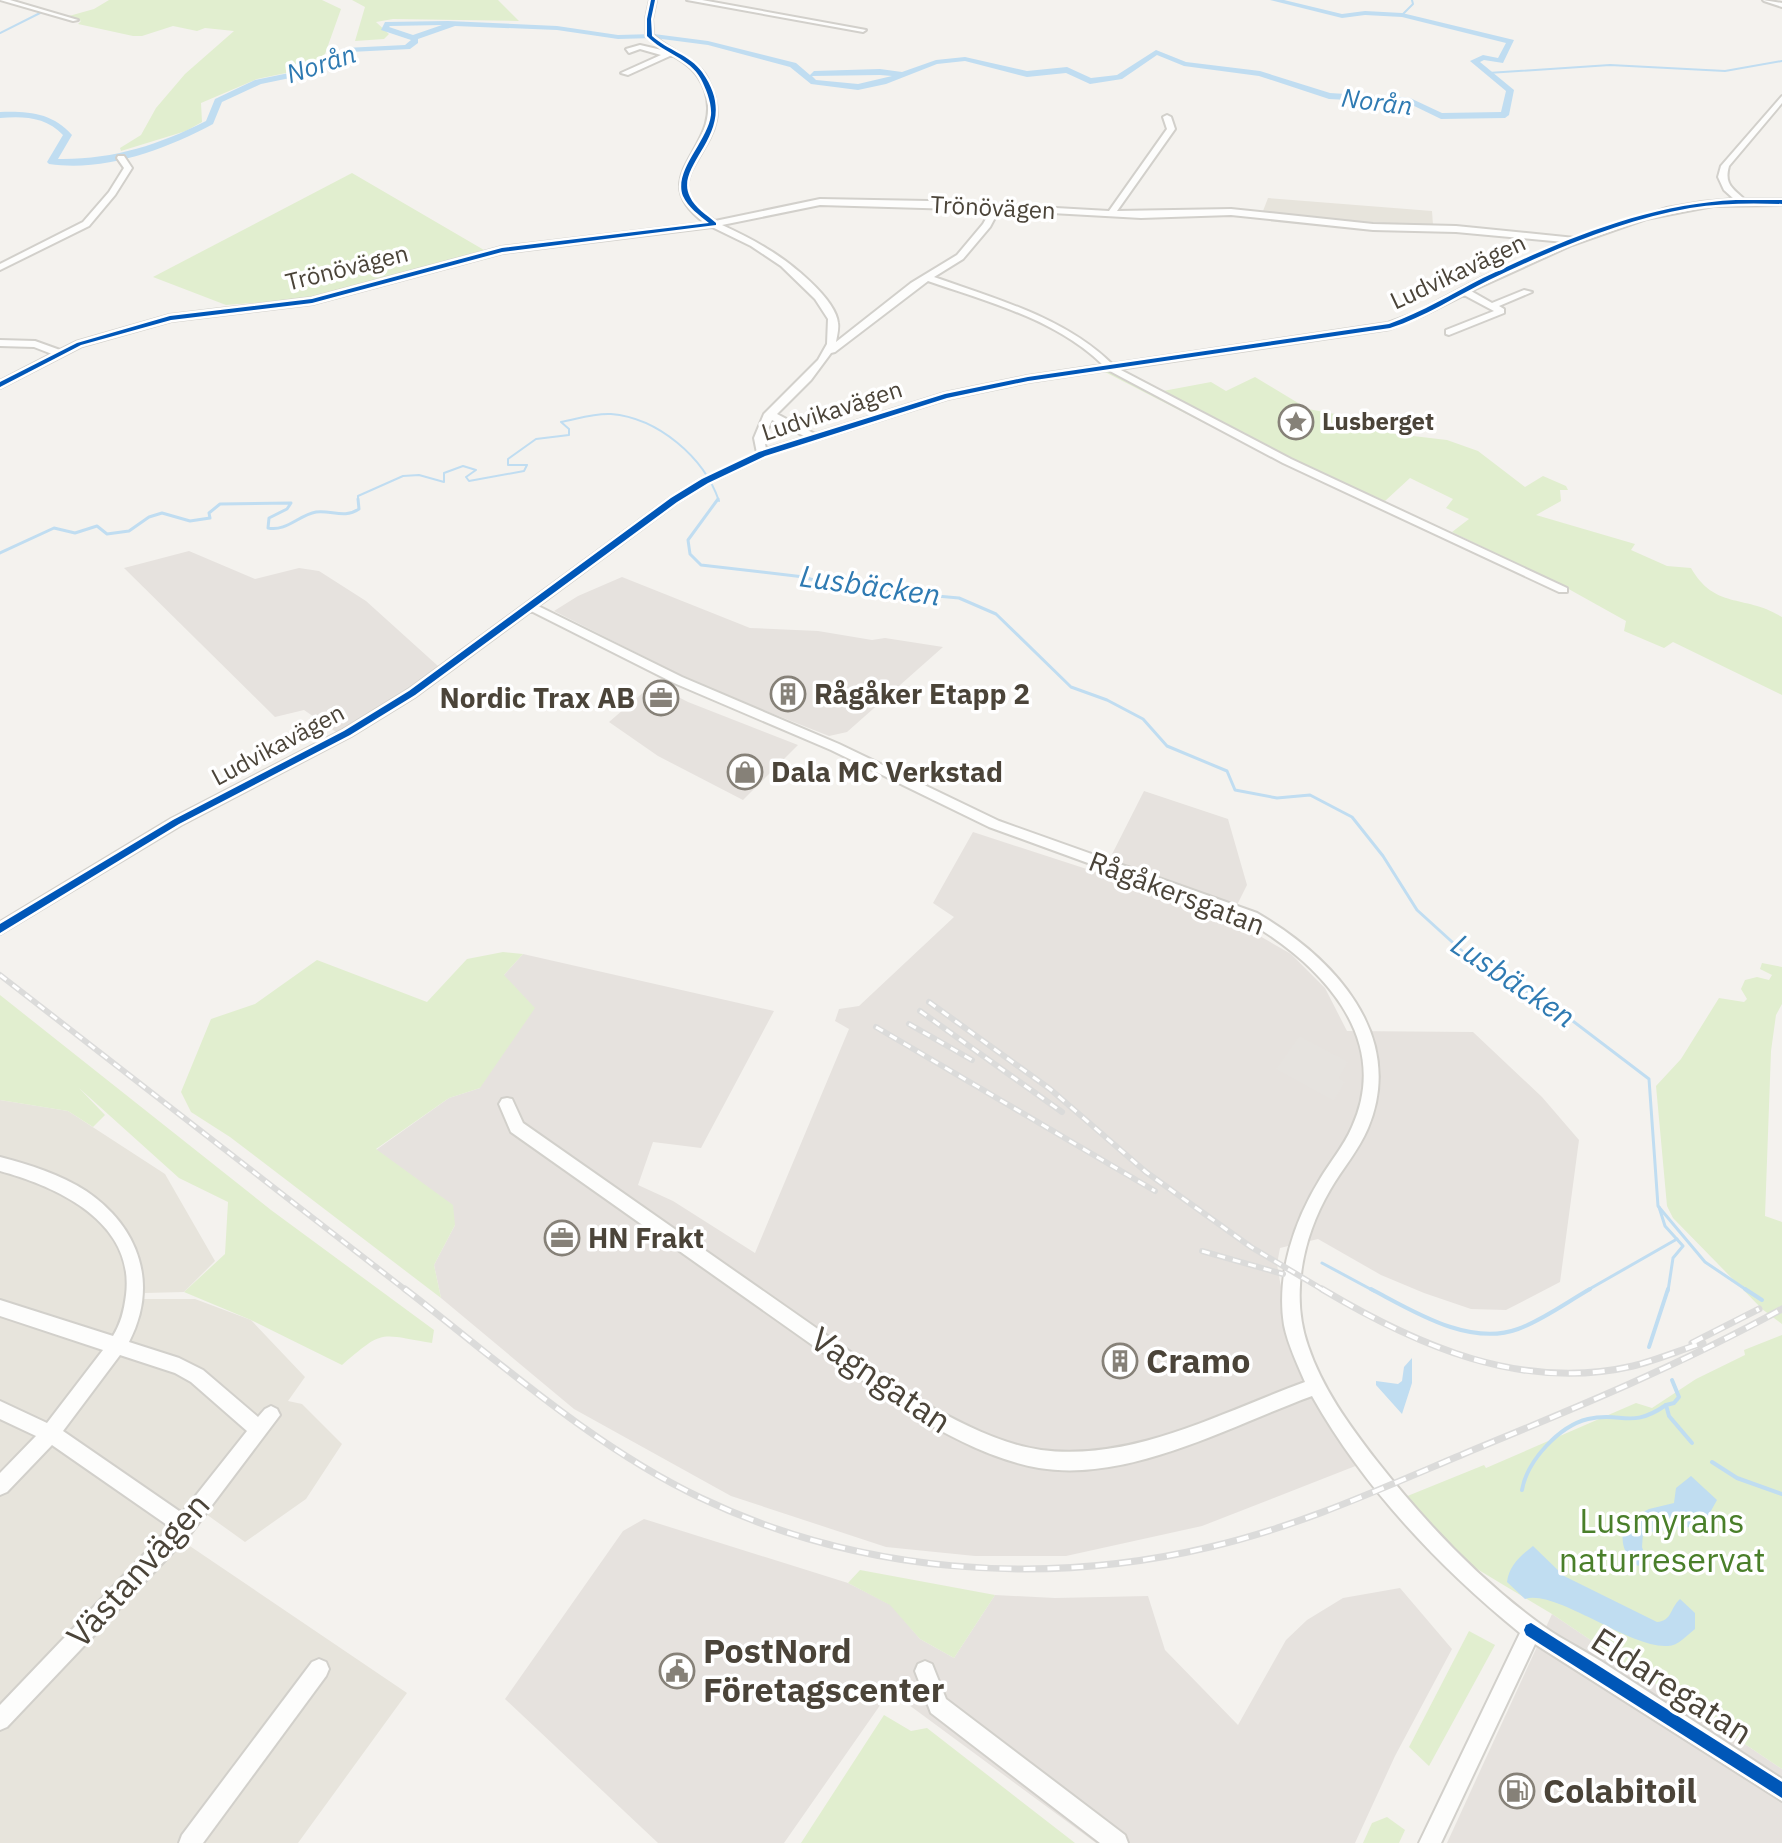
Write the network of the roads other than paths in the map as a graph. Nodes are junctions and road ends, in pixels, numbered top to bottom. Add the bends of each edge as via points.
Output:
1 (2, 0) edge
2 (653, 0) edge
3 (690, 0) edge
4 (1766, 0) edge
5 (1782, 5) edge
6 (75, 20) dead end
7 (863, 30) dead end
8 (629, 51) dead end
9 (669, 53) junction
10 (625, 73) dead end
11 (1782, 98) edge
12 (1167, 117) dead end
13 (121, 158) dead end
14 (1741, 201) junction
15 (1782, 202) edge
16 (996, 208) junction
17 (1111, 214) junction
18 (714, 224) junction
19 (1579, 241) junction
20 (0, 267) edge
21 (926, 277) junction
22 (1464, 291) junction
23 (1527, 292) dead end
24 (1494, 305) junction
25 (1449, 332) dead end
26 (0, 343) edge
27 (832, 350) junction
28 (58, 353) junction
29 (1111, 368) junction
30 (0, 385) edge
31 (769, 414) junction
32 (814, 437) junction
33 (762, 454) junction
34 (1563, 590) dead end
35 (532, 607) junction
36 (0, 929) edge
37 (507, 1104) dead end
38 (0, 1164) edge
39 (0, 1308) edge
40 (116, 1348) junction
41 (1317, 1386) junction
42 (0, 1410) edge
43 (50, 1433) junction
44 (0, 1486) edge
45 (184, 1526) junction
46 (1531, 1630) junction
47 (319, 1669) dead end
48 (925, 1671) dead end
49 (0, 1720) edge
50 (1782, 1791) edge
51 (190, 1843) edge
52 (1117, 1843) edge
53 (1430, 1843) edge

1 - 6 street
2 - 9 street via 651,35
3 - 7 street
4 - 5 street
8 - 9 street via 640,47
9 - 10 street
9 - 18 street via 701,74 713,104 712,124 689,164 684,185 693,207
11 - 14 street via 1725,166 1727,188
12 - 17 street via 1171,129
13 - 20 street via 128,168 86,224
14 - 15 street, Ludvikavägen
14 - 19 street, Ludvikavägen via 1652,215
16 - 17 street, Trönövägen
16 - 18 street, Trönövägen via 820,202
16 - 21 street via 960,257
17 - 19 street, Trönövägen via 1254,213
18 - 27 street via 786,264 822,300 835,322
18 - 28 street, Trönövägen via 490,252 312,301 162,320
19 - 22 street, Ludvikavägen
21 - 27 street
21 - 29 street via 1018,310 1097,351
22 - 24 street
22 - 29 street, Ludvikavägen via 1384,328
23 - 24 street
24 - 25 street via 1501,311
26 - 28 street via 35,344
27 - 31 street
28 - 30 street, Trönövägen
29 - 32 street, Ludvikavägen via 945,396
29 - 34 street via 1287,461
31 - 32 street
31 - 33 street via 760,433
32 - 33 street, Ludvikavägen
33 - 35 street, Ludvikavägen via 710,478 644,521
35 - 36 street, Ludvikavägen via 347,733 176,822
35 - 41 street, Rågåkersgatan via 678,680 835,747 994,824 1252,917 1315,959 1355,1012 1367,1046 1370,1081 1361,1126 1320,1192 1301,1233 1293,1272 1289,1301 1297,1343
37 - 41 street, Vagngatan via 517,1127 916,1408 1000,1448 1069,1461 1124,1454
38 - 40 street via 51,1180 86,1200 110,1219 129,1247 137,1280 131,1315
39 - 40 street
40 - 43 street
40 - 45 street, Västanvägen via 179,1366 265,1422
41 - 46 street, Rågåkersgatan via 1350,1440 1414,1523
42 - 43 street
43 - 44 street
43 - 45 street
45 - 49 street, Västanvägen
46 - 50 street, Eldaregatan
46 - 53 street
47 - 51 street
48 - 52 street via 938,1706

